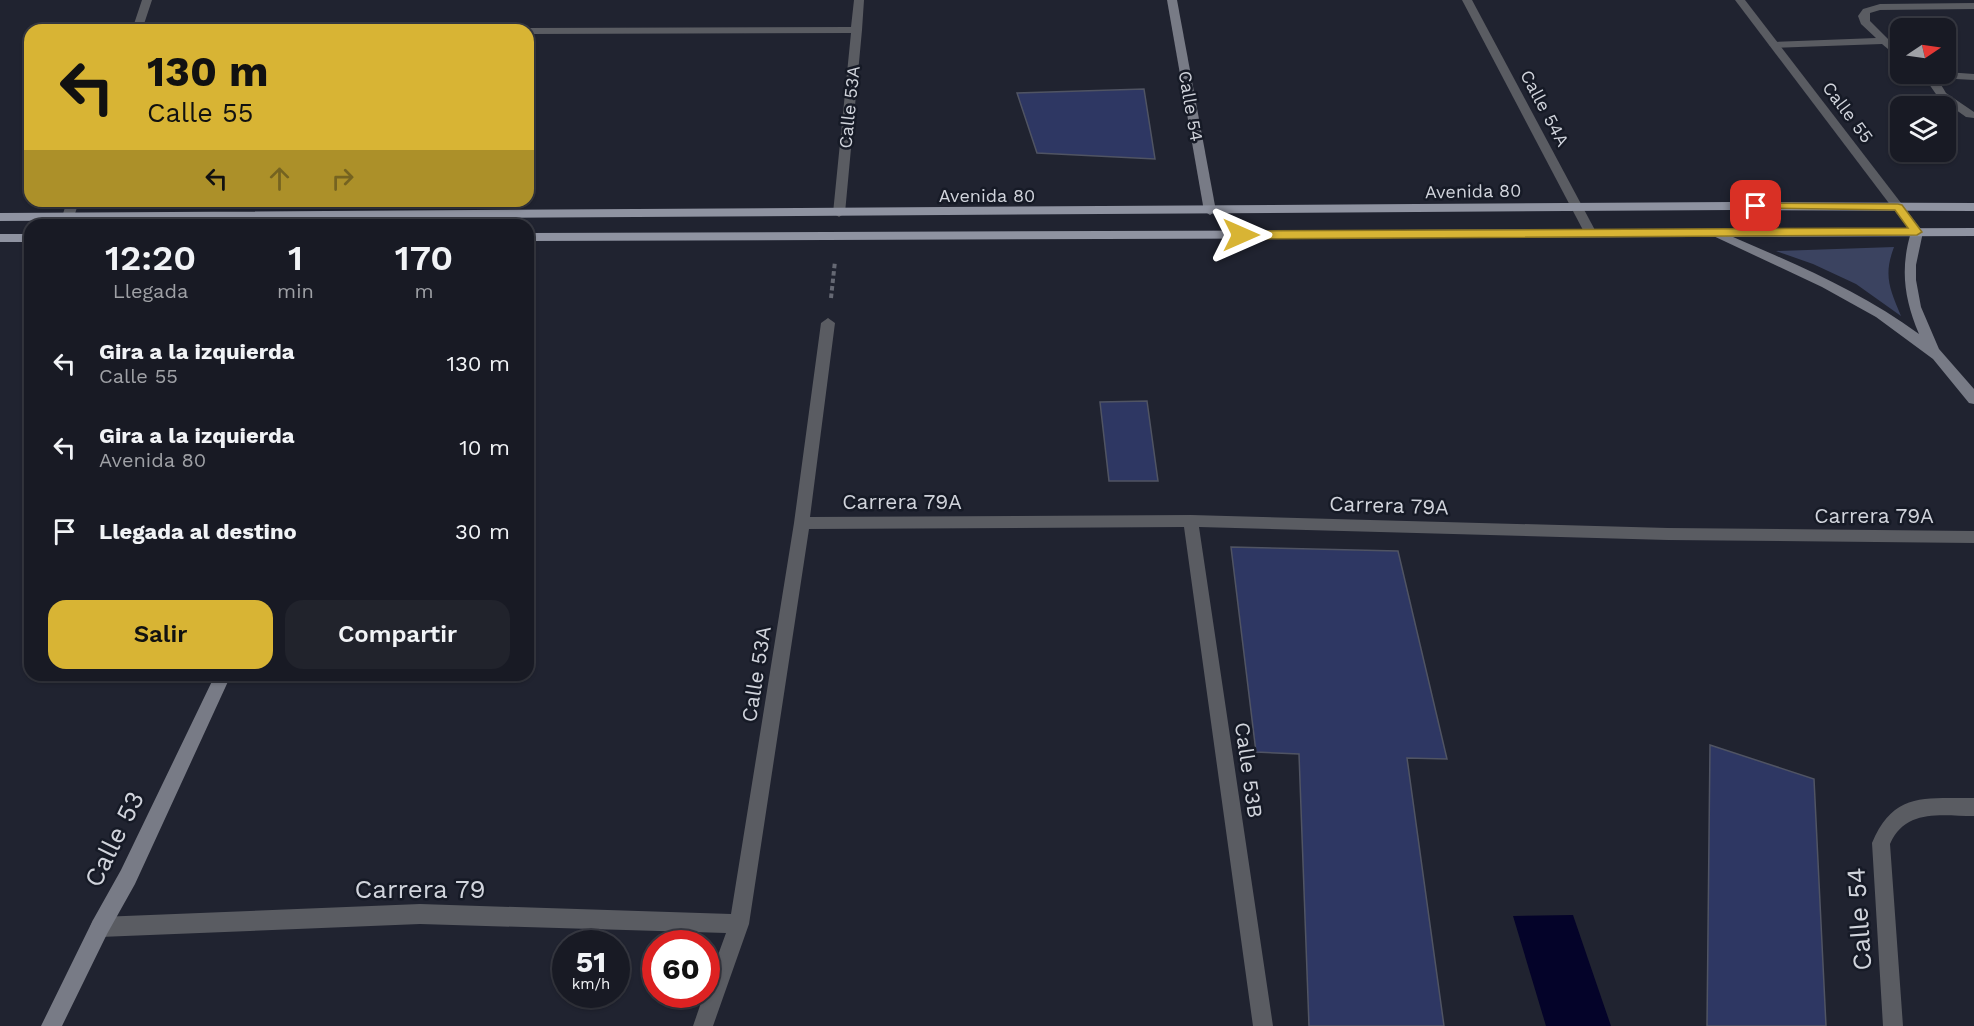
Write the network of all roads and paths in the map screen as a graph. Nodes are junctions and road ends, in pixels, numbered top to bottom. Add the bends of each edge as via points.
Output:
1 (147, 0) edge
2 (859, 0) edge
3 (1172, 0) edge
4 (1467, 0) edge
5 (1740, 0) edge
6 (1857, 0) edge
7 (1974, 6) edge
8 (1866, 11) junction
9 (139, 24) edge
10 (856, 30) junction
11 (534, 31) edge
12 (1884, 41) junction
13 (1774, 45) junction
14 (1890, 47) edge
15 (1956, 76) edge
16 (1974, 77) edge
17 (1935, 84) edge
18 (1974, 115) edge
19 (72, 207) edge
20 (1898, 207) junction
21 (1974, 207) edge
22 (1577, 208) junction
23 (1210, 211) junction
24 (839, 213) junction
25 (0, 217) edge
26 (68, 217) junction
27 (1590, 232) junction
28 (1713, 232) junction
29 (1917, 232) junction
30 (1974, 232) edge
31 (534, 237) edge
32 (0, 238) edge
33 (24, 238) edge
34 (836, 255) dead end
35 (828, 323) joint
36 (1934, 352) junction
37 (1974, 399) edge
38 (1191, 521) junction
39 (802, 523) junction
40 (1974, 537) edge
41 (220, 681) edge
42 (1974, 807) edge
43 (740, 924) junction
44 (100, 927) junction
45 (51, 1026) edge
46 (702, 1026) edge
47 (1263, 1026) edge
48 (1893, 1026) edge

1 - 9 street
2 - 10 street, Calle 53A
3 - 23 street, Calle 54
4 - 22 street, Calle 54A
5 - 13 street, Calle 55
6 - 8 street
7 - 8 street via 1880,7
8 - 12 street via 1866,22
10 - 11 street
10 - 24 street, Calle 53A
12 - 13 street
12 - 14 street
13 - 20 street, Calle 55
15 - 16 street
17 - 18 street via 1942,95
19 - 26 street
20 - 21 main road, Avenida 80
20 - 22 main road, Avenida 80
20 - 29 street, Calle 55
22 - 23 main road, Avenida 80
22 - 27 street, Calle 54A
23 - 24 main road, Avenida 80
24 - 26 main road, Avenida 80
25 - 26 main road, Avenida 80
27 - 28 main road, Avenida 80
27 - 31 main road, Avenida 80
28 - 29 main road, Avenida 80
28 - 36 street via 1844,294
29 - 30 main road, Avenida 80
29 - 36 street via 1908,270 1911,295
32 - 33 main road
34 - 35 path
35 - 39 street, Calle 53A
36 - 37 street
38 - 39 street, Carrera 79A
38 - 40 street, Carrera 79A via 1668,534
38 - 47 street, Calle 53B
39 - 43 street, Calle 53A
41 - 44 street, Calle 53
42 - 48 street, Calle 54 via 1920,808 1900,814 1881,843
43 - 44 street, Carrera 79 via 420,914
43 - 46 street, Calle 53A
44 - 45 street, Calle 53

